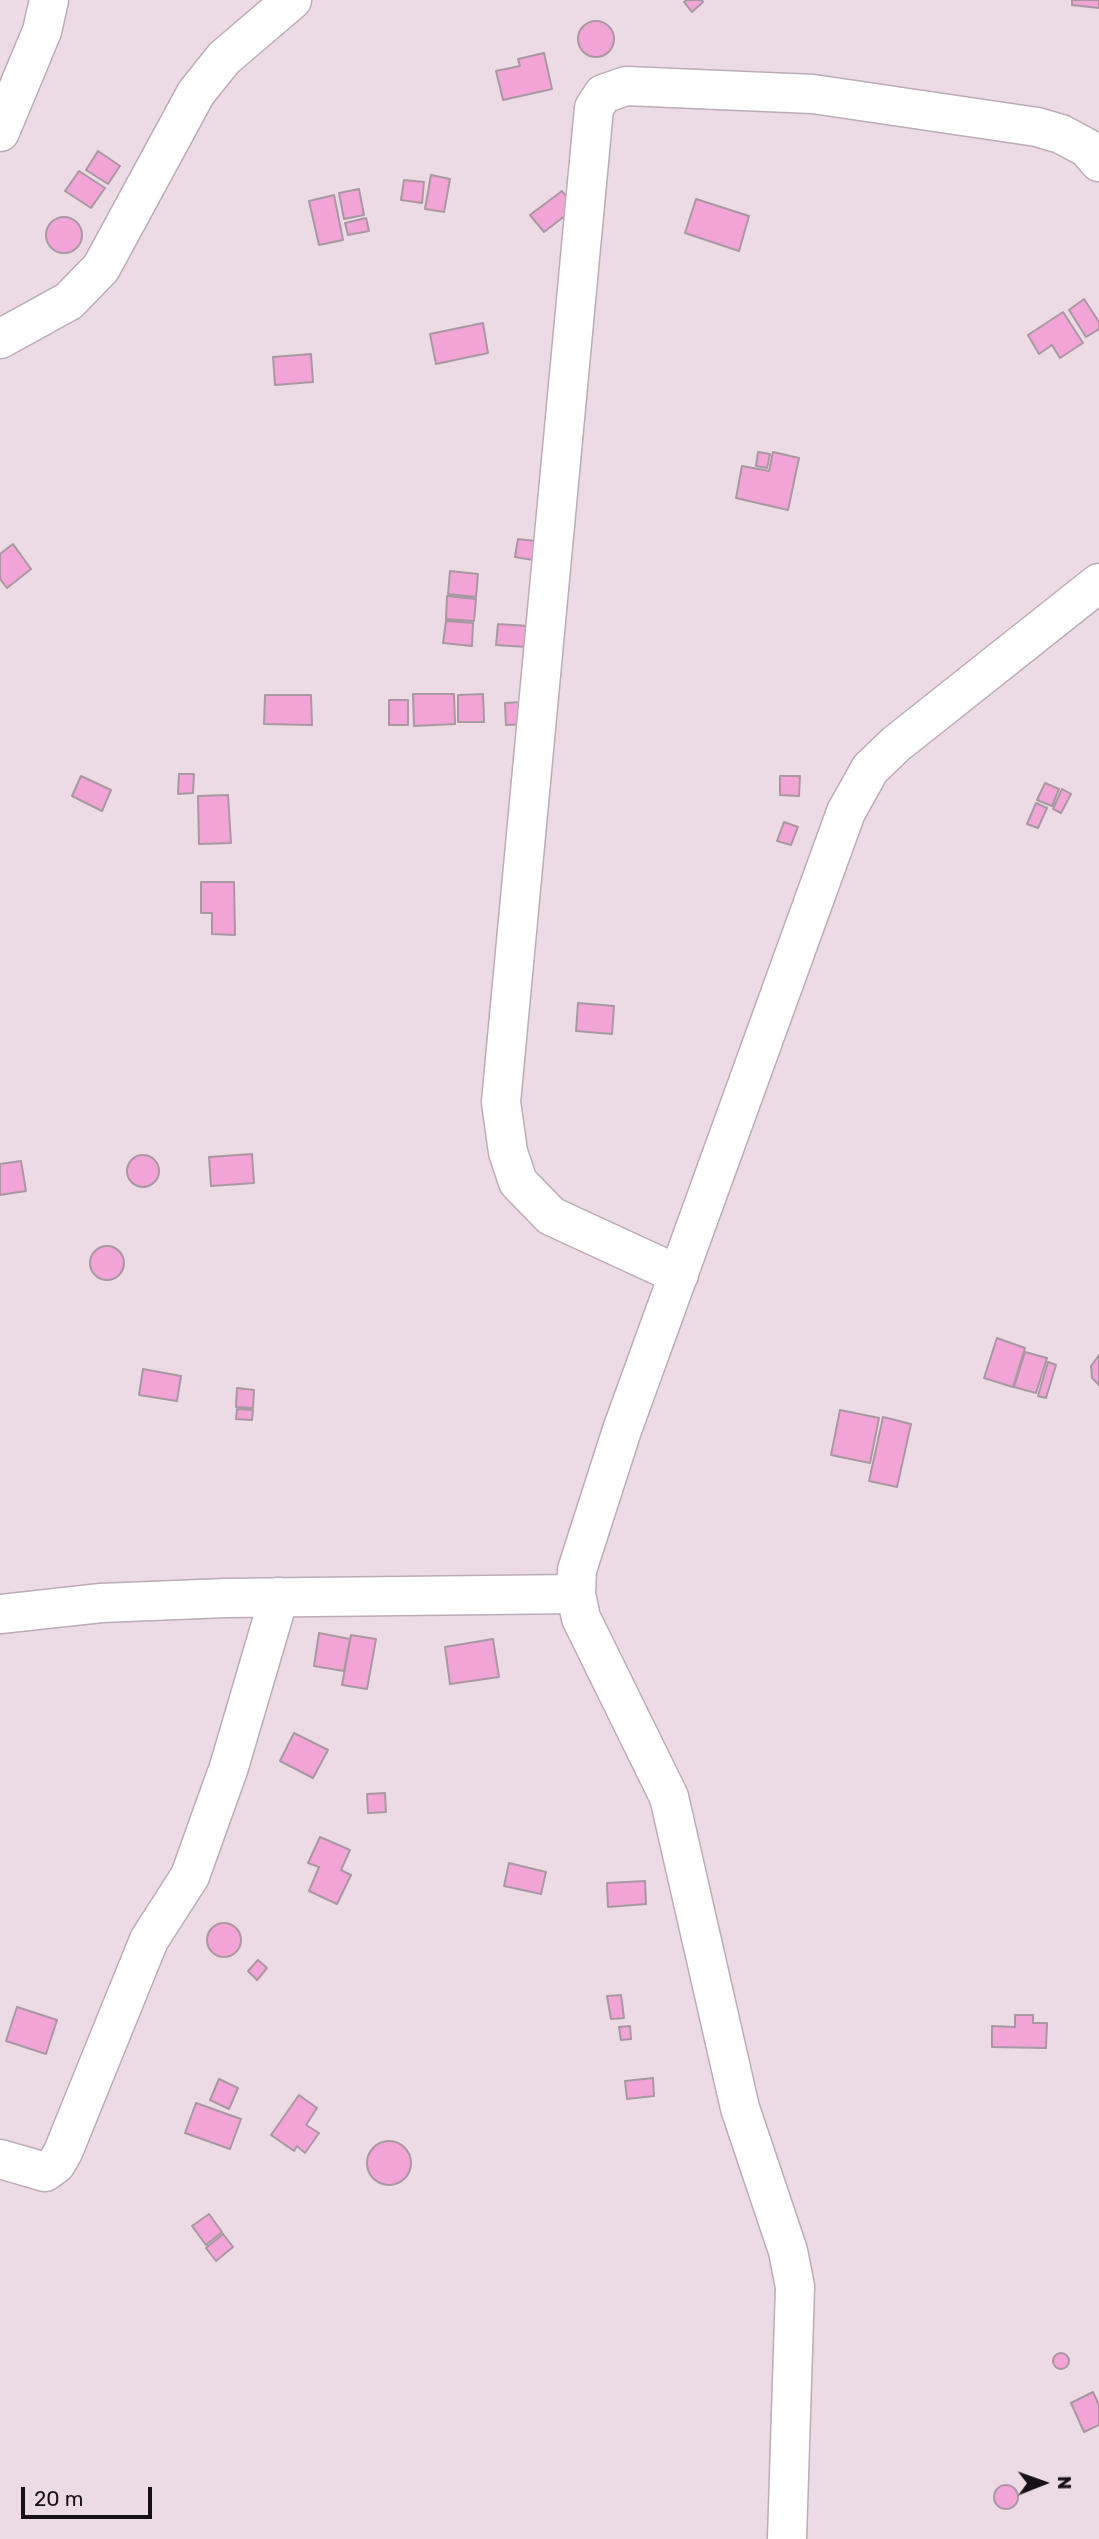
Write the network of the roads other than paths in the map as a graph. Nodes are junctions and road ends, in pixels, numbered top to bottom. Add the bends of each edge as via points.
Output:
1 (49, 0) edge
2 (292, 0) edge
3 (0, 132) edge
4 (1099, 162) edge
5 (0, 338) edge
6 (1099, 583) edge
7 (679, 1275) junction
8 (576, 1594) junction
9 (279, 1597) junction
10 (0, 1614) edge
11 (0, 2159) edge
12 (787, 2539) edge

1 - 3 street via 42,31
2 - 5 street via 224,58 196,93 101,268 69,301
4 - 7 street via 1087,148 1037,127 813,94 626,86 603,94 594,108 501,1102 508,1152 518,1182 551,1216
6 - 7 street via 870,769 846,812
7 - 8 street via 618,1443 577,1570
8 - 9 street
8 - 12 street via 581,1618 669,1797 740,2108 788,2251 795,2287
9 - 10 street via 101,1603
9 - 11 street via 229,1767 190,1876 149,1940 63,2152 45,2172

